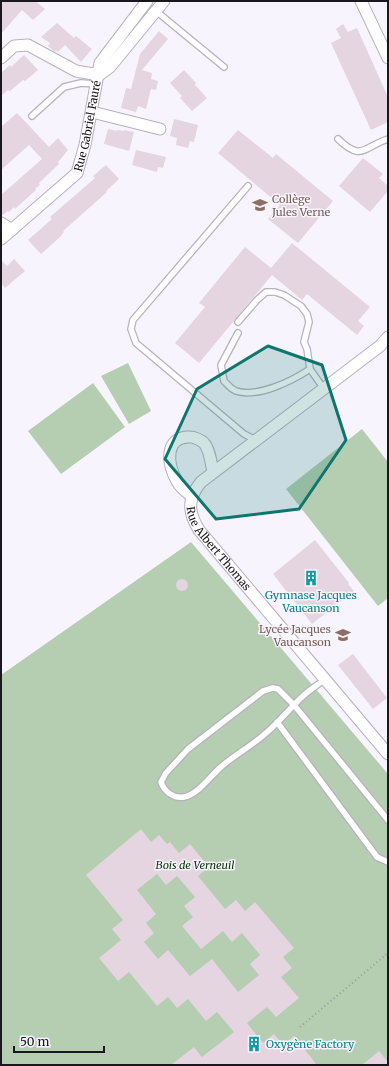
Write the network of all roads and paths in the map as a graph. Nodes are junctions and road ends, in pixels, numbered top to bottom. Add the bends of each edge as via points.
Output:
1 (147, 1) edge
2 (164, 1) edge
3 (361, 1) edge
4 (156, 11) junction
5 (1, 58) edge
6 (388, 58) edge
7 (224, 67) dead end
8 (98, 79) junction
9 (92, 112) junction
10 (32, 116) dead end
11 (160, 129) dead end
12 (338, 138) dead end
13 (388, 138) edge
14 (248, 186) dead end
15 (1, 223) edge
16 (12, 230) junction
17 (1, 239) edge
18 (238, 322) dead end
19 (238, 333) dead end
20 (388, 337) edge
21 (310, 369) junction
22 (324, 389) junction
23 (256, 440) junction
24 (213, 472) junction
25 (192, 496) junction
26 (325, 680) junction
27 (294, 705) junction
28 (277, 722) junction
29 (388, 754) edge
30 (388, 820) edge
31 (388, 862) edge
32 (388, 953) edge
33 (300, 1027) dead end

1 - 8 street, Rue Gabriel Fauré via 100,64
2 - 4 street
3 - 6 street
4 - 7 lane
4 - 8 street
5 - 8 street via 14,46 28,45 76,71
8 - 9 street, Rue Gabriel Fauré
8 - 10 lane via 64,87
9 - 11 street
9 - 16 street, Rue Gabriel Fauré via 77,173
12 - 13 lane via 354,151 360,152
14 - 23 lane via 133,320 131,329 136,343 244,434
15 - 16 street
16 - 17 street, Rue Gabriel Fauré
18 - 21 lane via 266,292 275,292 294,300 307,314 309,322 304,342
19 - 21 lane via 221,365 224,381 236,391 258,392 300,376
20 - 22 street, Rue Albert Thomas
21 - 22 lane
22 - 23 street, Rue Albert Thomas
23 - 24 street, Rue Albert Thomas
24 - 25 street, Rue Albert Thomas via 201,482
24 - 25 street via 204,442 194,437 184,437 176,441 170,448 169,460 177,481
25 - 26 street, Rue Albert Thomas via 191,512 199,530
26 - 27 lane via 303,695
26 - 29 street, Rue Albert Thomas
27 - 28 lane
27 - 28 lane via 278,689 263,691 188,749 166,773 161,782 164,789 172,795 184,797 198,789 221,766
27 - 30 lane
28 - 31 lane via 377,857
32 - 33 path

